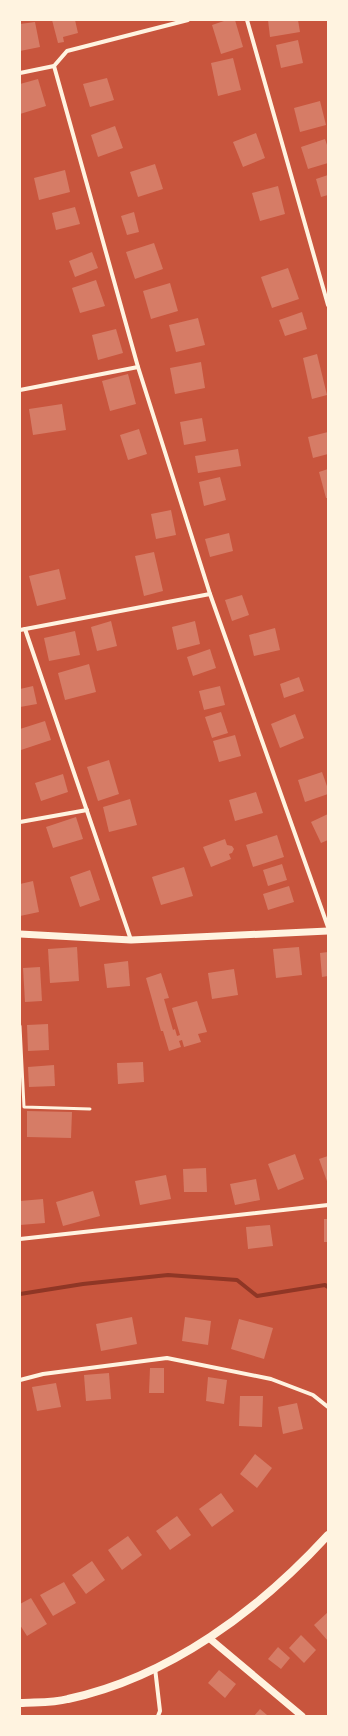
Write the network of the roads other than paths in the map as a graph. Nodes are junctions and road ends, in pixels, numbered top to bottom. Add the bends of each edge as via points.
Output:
1 (188, 20) edge
2 (247, 20) edge
3 (54, 66) junction
4 (20, 72) edge
5 (328, 305) edge
6 (138, 367) junction
7 (20, 390) edge
8 (210, 594) junction
9 (22, 630) edge
10 (87, 810) junction
11 (20, 822) edge
12 (328, 926) edge
13 (328, 931) edge
14 (20, 934) edge
15 (131, 940) junction
16 (20, 1026) edge
17 (90, 1109) dead end
18 (328, 1205) edge
19 (20, 1239) edge
20 (20, 1380) edge
21 (328, 1407) edge
22 (328, 1535) edge
23 (209, 1638) junction
24 (155, 1668) junction
25 (20, 1703) edge
26 (158, 1716) edge
27 (302, 1716) edge

1 - 3 street via 67,51
2 - 5 street
3 - 4 street
3 - 6 street
6 - 7 street
6 - 8 street
8 - 9 street
8 - 12 street
9 - 10 street
10 - 11 street
10 - 15 street
13 - 15 street
14 - 15 street
16 - 17 lane via 24,1107
18 - 19 street
20 - 21 street via 43,1374 167,1358 271,1379 313,1395
22 - 23 main road via 285,1579
23 - 24 main road
23 - 27 street
24 - 25 main road via 107,1688 67,1700
24 - 26 street via 160,1711

